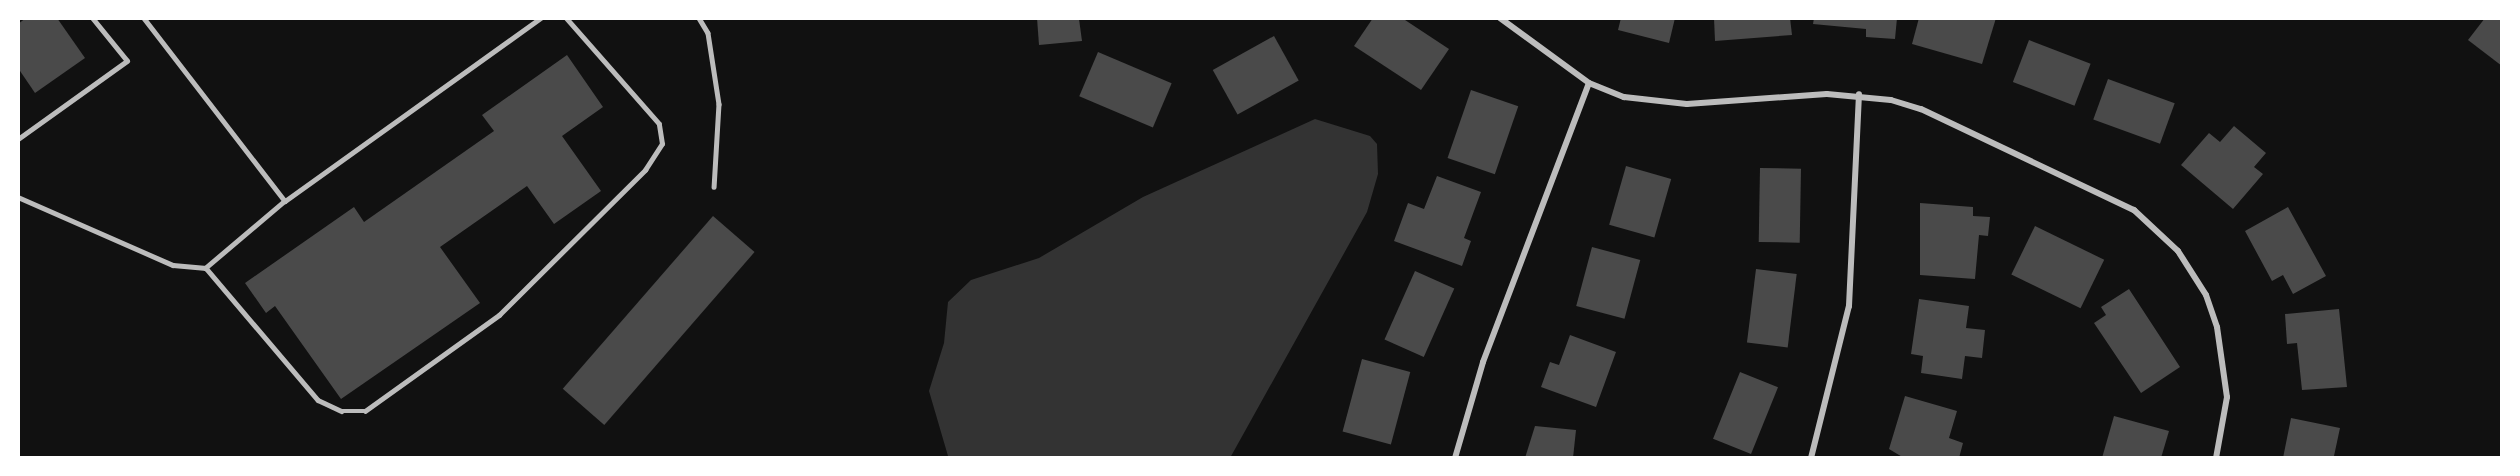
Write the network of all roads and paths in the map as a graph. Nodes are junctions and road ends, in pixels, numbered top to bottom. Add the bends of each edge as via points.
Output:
1 (92, 18) edge
2 (144, 18) edge
3 (541, 18) edge
4 (566, 18) edge
5 (699, 18) edge
6 (1500, 18) edge
7 (1589, 83) junction
8 (1859, 94) junction
9 (18, 139) edge
10 (714, 187) dead end
11 (18, 197) edge
12 (285, 201) junction
13 (206, 268) junction
14 (1455, 458) edge
15 (1811, 458) edge
16 (2216, 458) edge

1 - 9 lane via 127,61
2 - 12 lane
3 - 12 lane
4 - 13 lane via 659,124 662,144 645,170 499,315 365,411 342,411 318,400
5 - 10 lane via 708,33 718,93
6 - 7 street
7 - 8 street via 1624,97 1665,103
7 - 14 street via 1483,362
8 - 15 street via 1848,306
8 - 16 street via 1921,109 2094,188 2157,226 2193,272 2217,327 2227,397
11 - 13 lane via 173,265
12 - 13 lane

